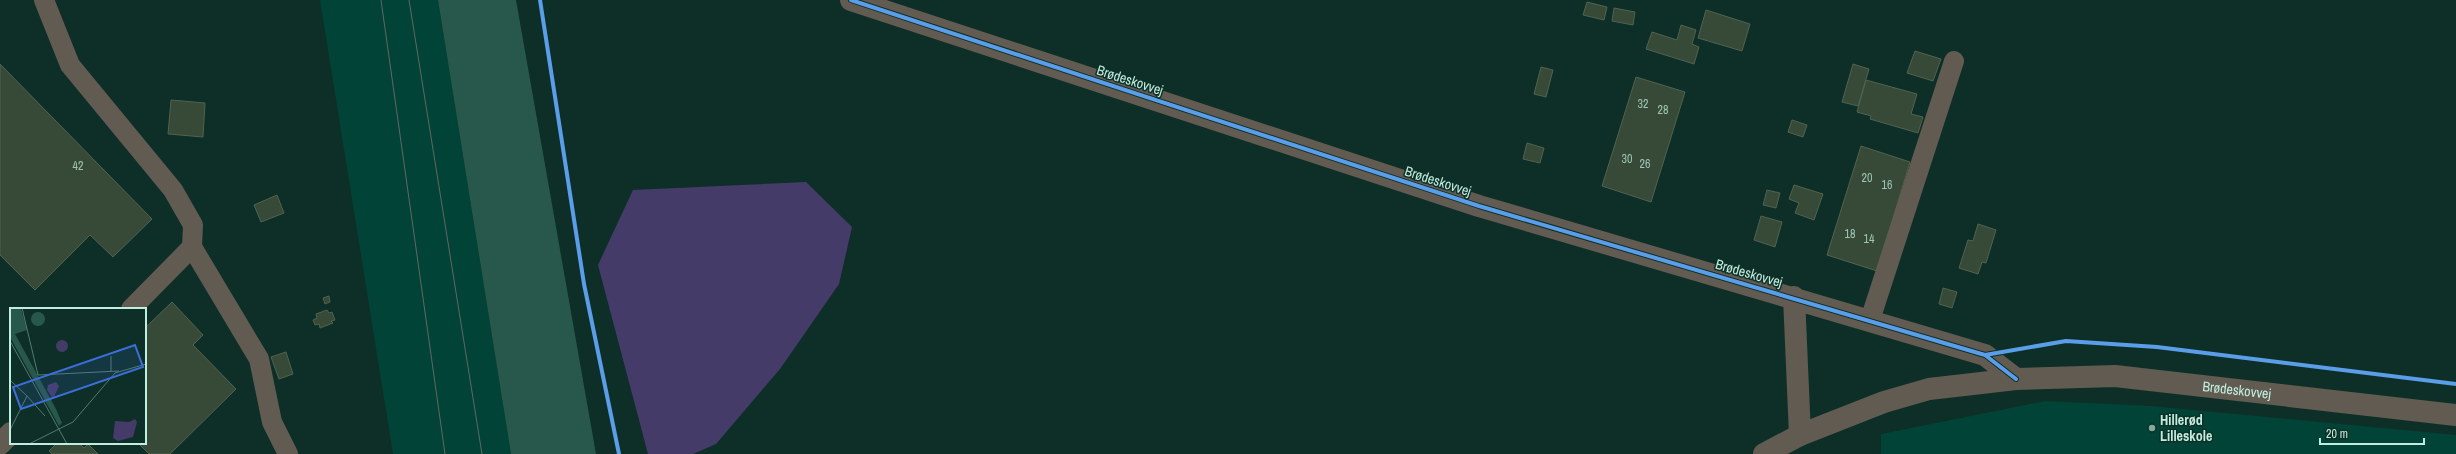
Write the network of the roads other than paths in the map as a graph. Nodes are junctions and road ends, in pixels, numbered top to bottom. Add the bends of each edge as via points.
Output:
1 (44, 0) edge
2 (851, 0) edge
3 (1954, 61) dead end
4 (192, 247) junction
5 (1794, 297) junction
6 (132, 308) edge
7 (1870, 320) junction
8 (2016, 379) junction
9 (2456, 415) edge
10 (10, 434) edge
11 (1800, 435) junction
12 (0, 444) edge
13 (288, 454) edge
14 (1764, 454) edge

1 - 4 lane via 70,65 173,190 193,225
2 - 5 street, Brødeskovvej via 1479,206
3 - 7 lane
4 - 6 lane
4 - 13 lane via 259,359 272,422
5 - 7 street, Brødeskovvej
5 - 11 street, Brødeskovvej
7 - 8 street, Brødeskovvej via 1986,355
8 - 9 street, Brødeskovvej via 2115,376
8 - 11 street, Brødeskovvej via 1929,389 1884,402
10 - 12 street
11 - 14 street, Brødeskovvej

